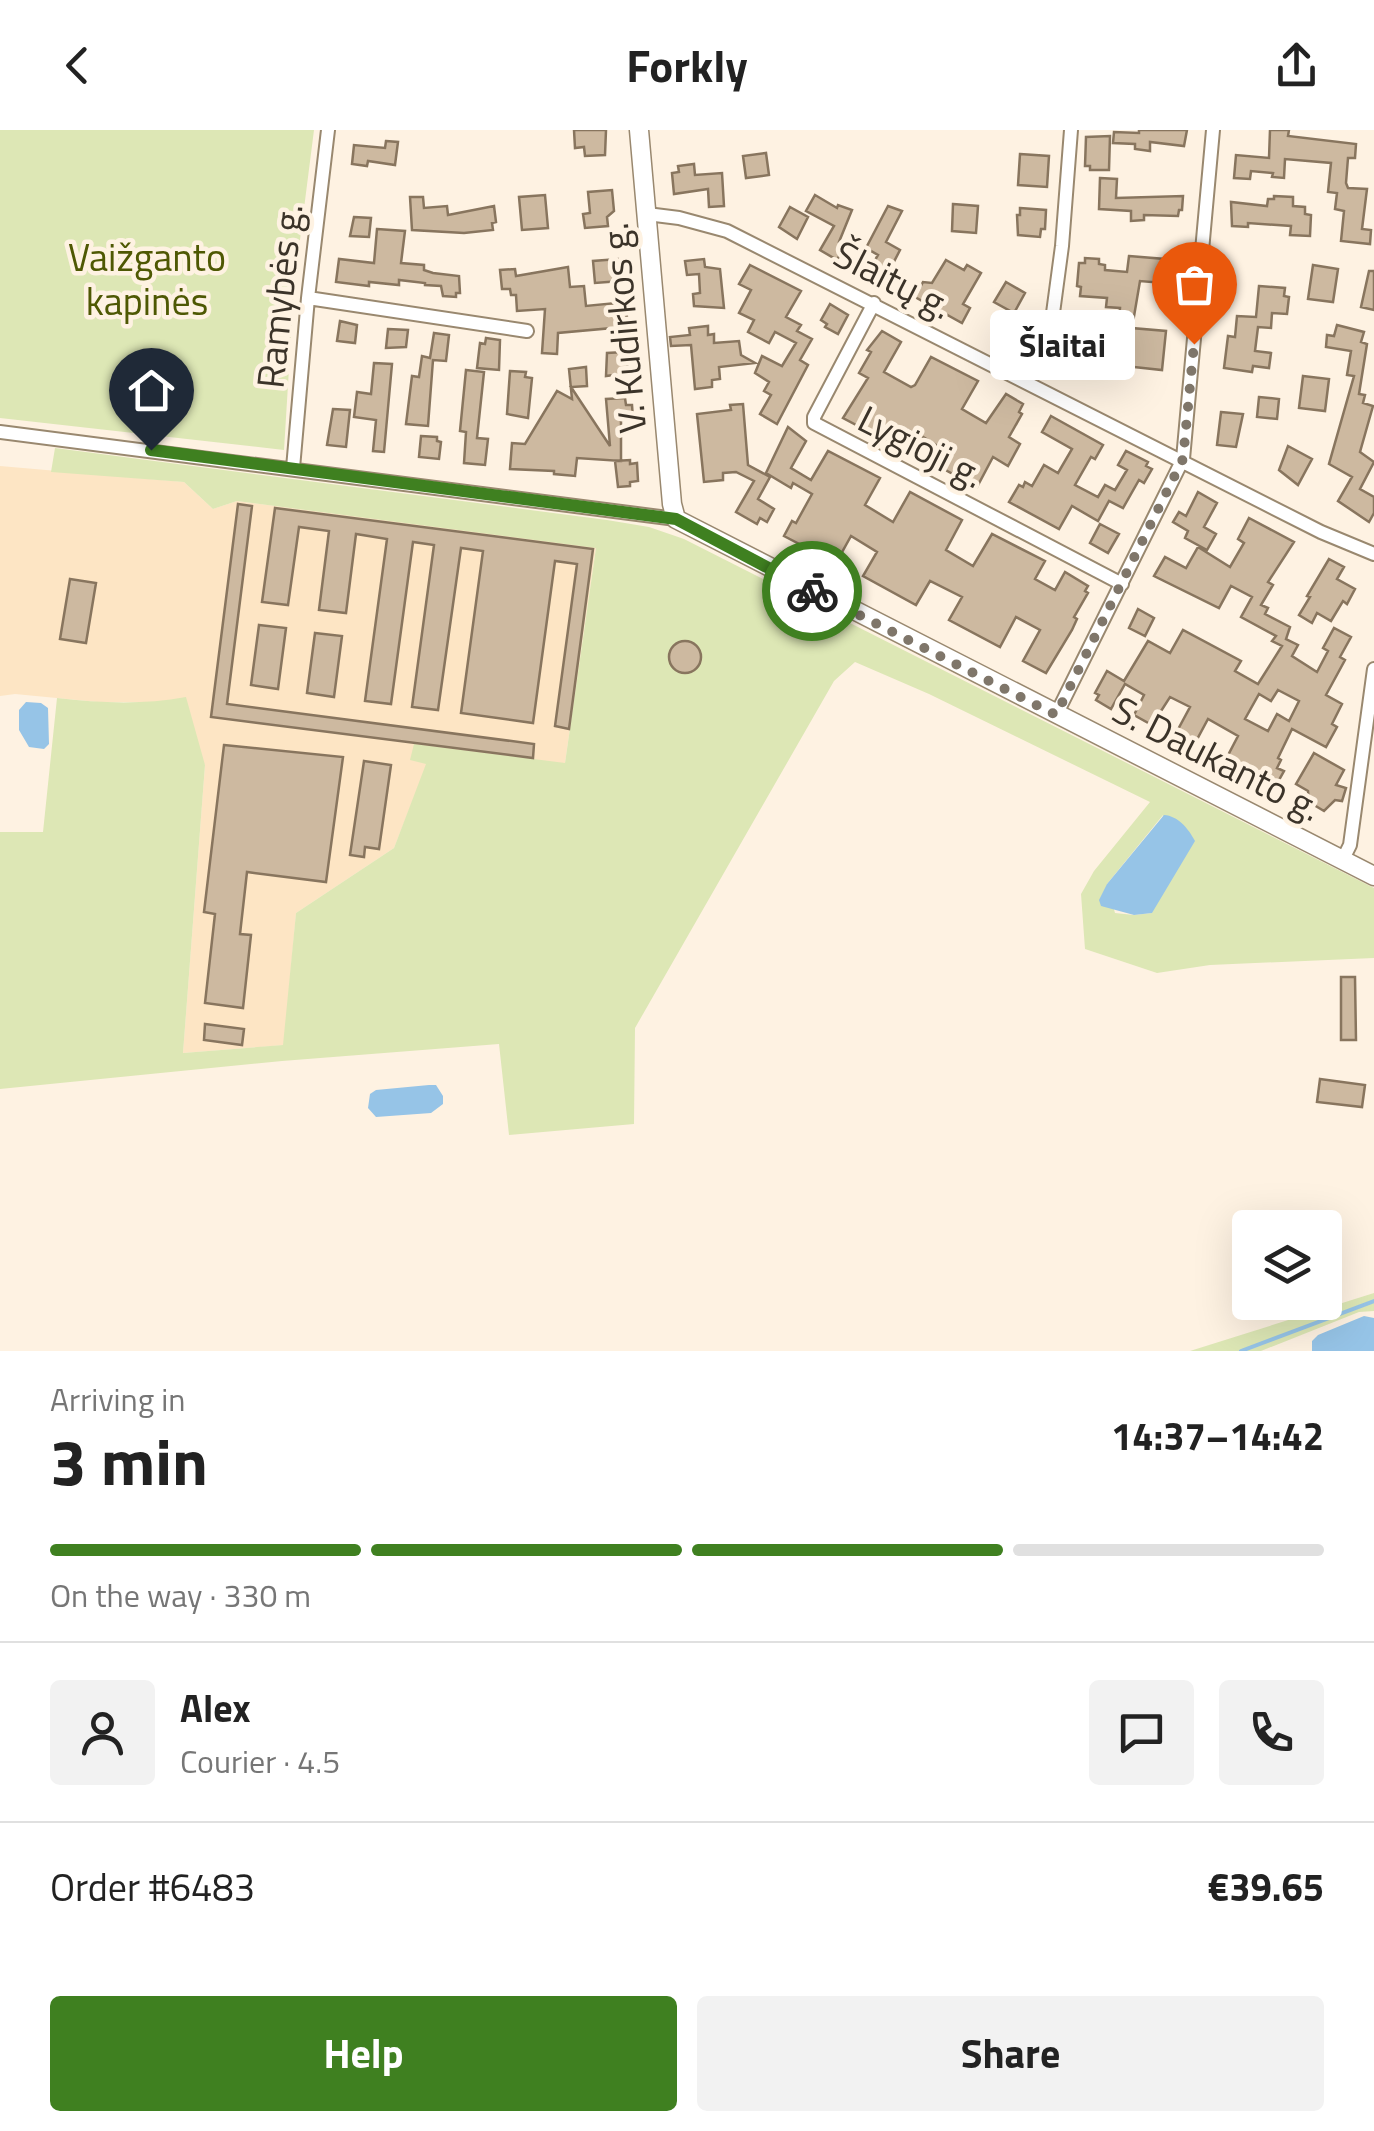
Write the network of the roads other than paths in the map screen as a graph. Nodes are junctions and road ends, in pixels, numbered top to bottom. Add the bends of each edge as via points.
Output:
1 (328, 130) edge
2 (639, 130) edge
3 (1070, 130) edge
4 (1213, 130) edge
5 (647, 214) junction
6 (308, 298) junction
7 (874, 303) junction
8 (527, 331) dead end
9 (1019, 377) junction
10 (0, 432) edge
11 (1183, 459) junction
12 (294, 468) junction
13 (676, 519) junction
14 (1374, 554) edge
15 (1122, 584) junction
16 (1374, 668) edge
17 (1056, 715) junction
18 (1344, 859) junction
19 (1374, 876) edge

1 - 6 street, Ramybės g.
2 - 5 street, V. Kudirkos g.
3 - 9 street via 1053,313
4 - 11 street
5 - 7 street, Šlaitų g. via 727,231
5 - 13 street, V. Kudirkos g.
6 - 8 street
6 - 12 street, Ramybės g.
7 - 9 street, Šlaitų g.
7 - 15 street, Lygioji g. via 814,423
9 - 11 street, Šlaitų g.
10 - 12 street, S. Daukanto g.
11 - 14 street, Šlaitų g.
11 - 15 street
12 - 13 street, S. Daukanto g.
13 - 17 street, S. Daukanto g.
15 - 17 street
16 - 18 street
17 - 18 street, S. Daukanto g.
18 - 19 street, S. Daukanto g.

